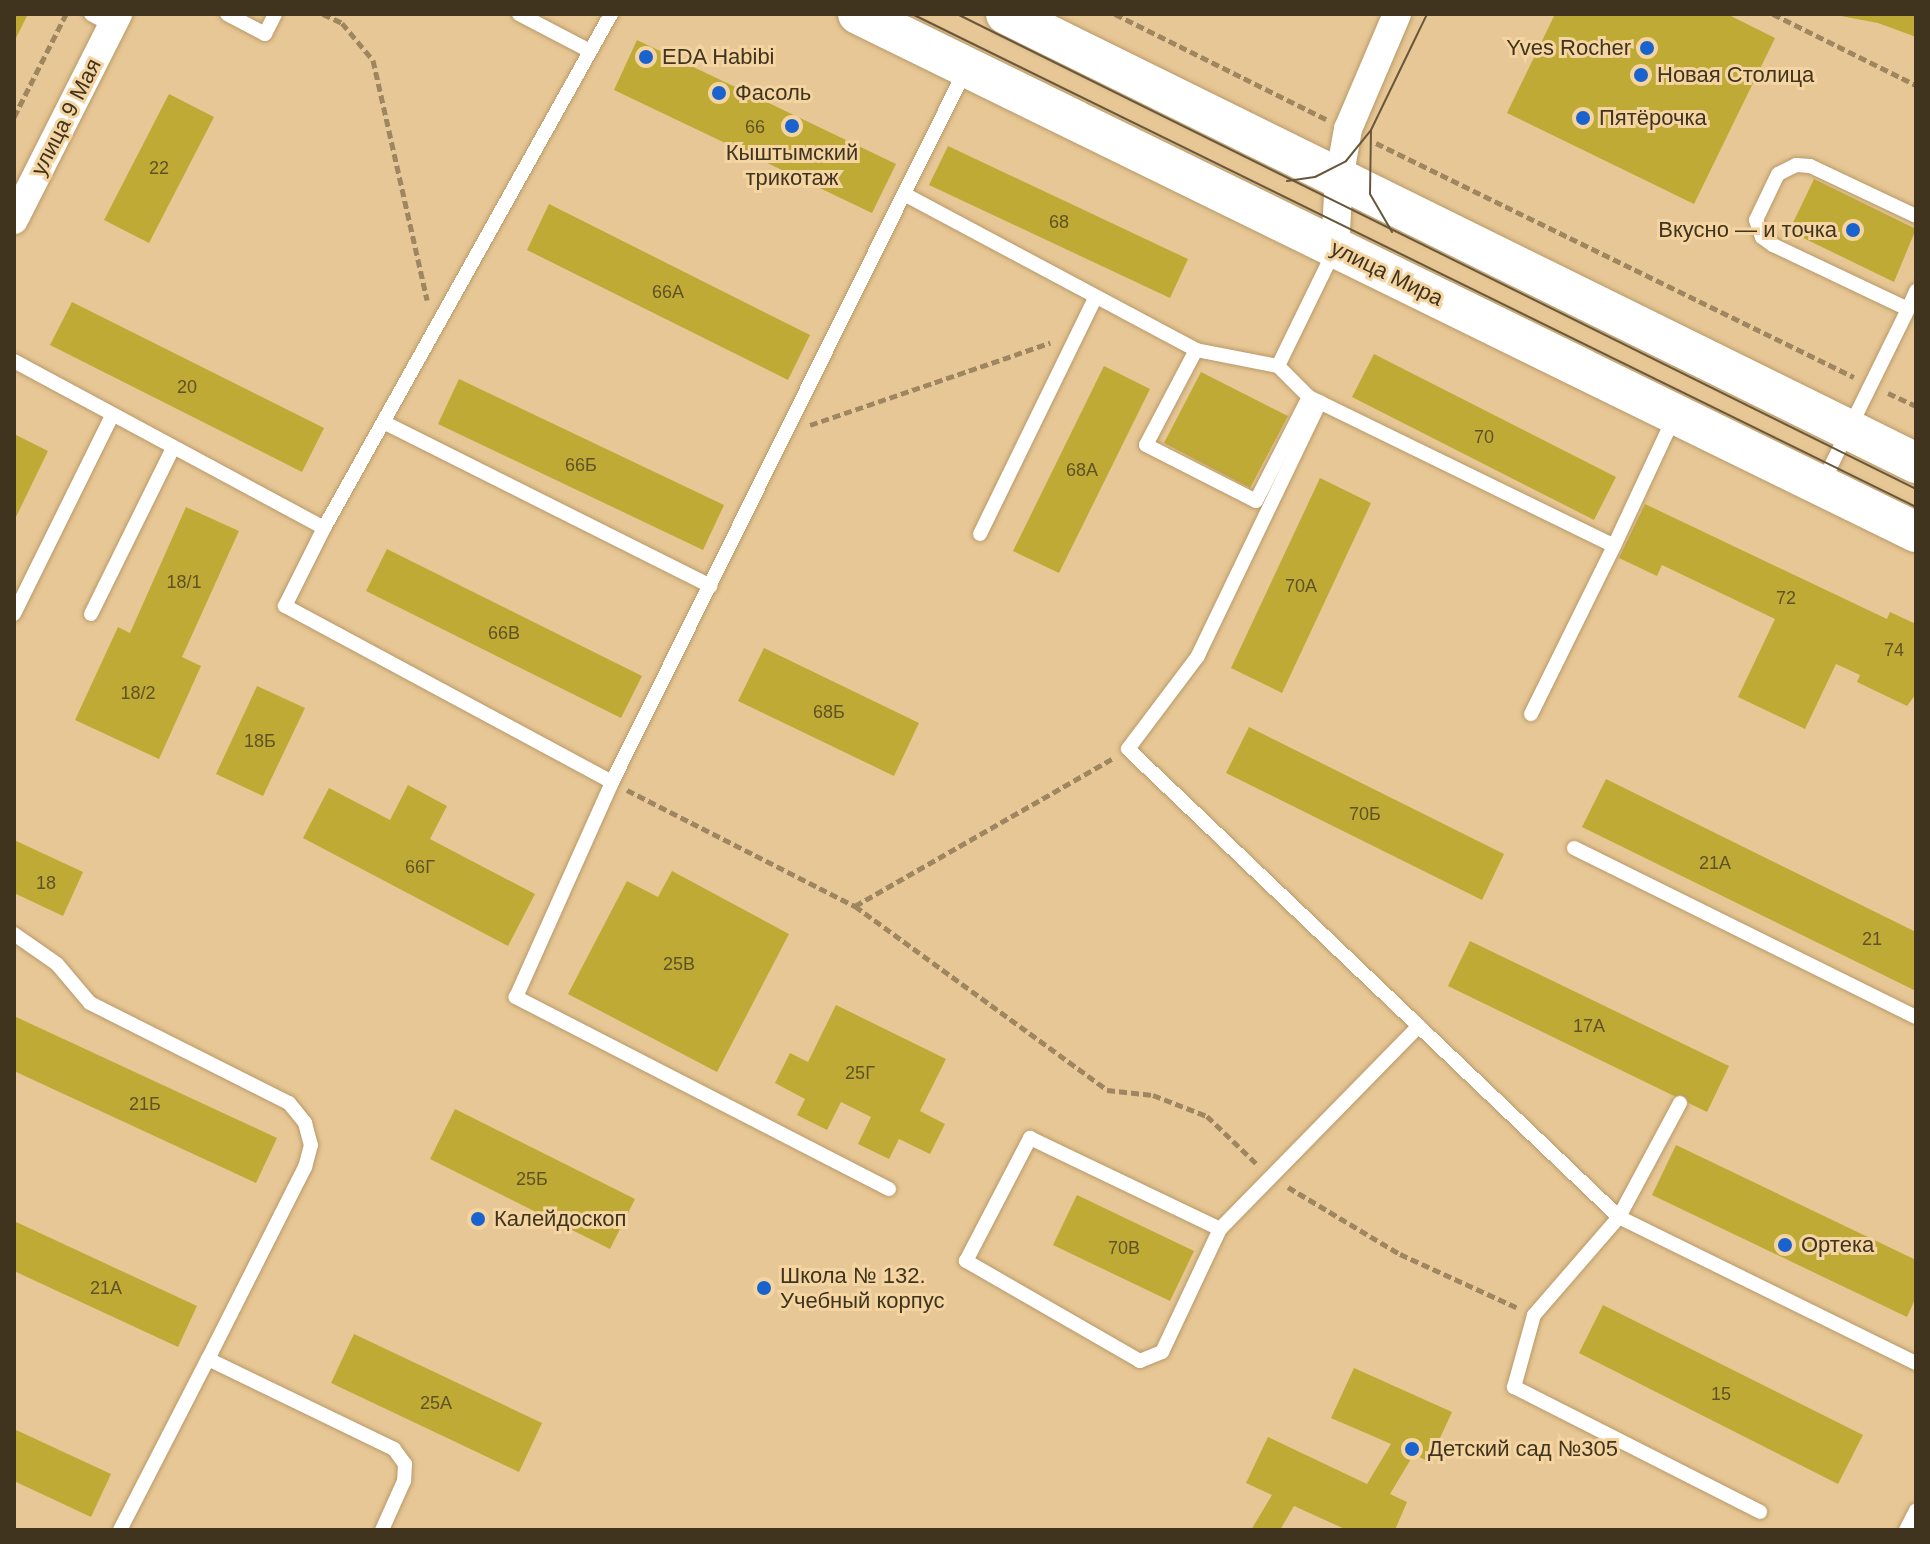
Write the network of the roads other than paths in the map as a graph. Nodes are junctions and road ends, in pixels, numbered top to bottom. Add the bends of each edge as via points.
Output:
1 (227, 14) edge
2 (275, 14) edge
3 (519, 14) edge
4 (611, 14) edge
5 (858, 14) edge
6 (1006, 14) edge
7 (1397, 14) edge
8 (107, 18) edge
9 (590, 51) junction
10 (967, 67) junction
11 (1339, 179) junction
12 (906, 195) junction
13 (1916, 216) edge
14 (14, 220) edge
15 (1335, 248) junction
16 (1916, 291) edge
17 (1095, 298) junction
18 (1908, 309) junction
19 (1196, 350) junction
20 (14, 361) edge
21 (1278, 366) junction
22 (1315, 399) junction
23 (1676, 415) junction
24 (112, 416) junction
25 (385, 423) junction
26 (1848, 429) junction
27 (173, 448) junction
28 (1916, 463) edge
29 (1821, 486) junction
30 (324, 528) junction
31 (1916, 532) edge
32 (980, 534) dead end
33 (1614, 546) junction
34 (710, 586) junction
35 (14, 614) edge
36 (91, 614) dead end
37 (1531, 714) dead end
38 (612, 782) junction
39 (1574, 848) dead end
40 (14, 934) edge
41 (1916, 1017) edge
42 (1419, 1026) junction
43 (1680, 1103) dead end
44 (889, 1189) dead end
45 (1619, 1217) junction
46 (1220, 1229) junction
47 (208, 1359) junction
48 (1916, 1363) edge
49 (1916, 1510) edge
50 (1760, 1512) dead end
51 (120, 1530) edge
52 (382, 1530) edge
53 (1906, 1530) edge

1 - 2 lane via 265,34
3 - 9 lane
4 - 9 lane
5 - 10 main road, улица Мира
6 - 11 main road
7 - 11 street via 1348,129
8 - 14 street, улица 9 Мая
9 - 25 lane
10 - 12 lane
10 - 15 main road, улица Мира
11 - 15 street
11 - 26 main road
12 - 17 lane
12 - 34 lane
13 - 18 lane via 1810,166 1796,165 1778,174 1756,220 1762,237 1773,245
15 - 21 lane
15 - 23 main road, улица Мира
16 - 18 lane
17 - 19 lane
17 - 32 lane
18 - 26 lane
19 - 21 lane
19 - 22 lane via 1146,445 1256,501
20 - 24 lane
21 - 22 lane
22 - 33 lane
22 - 42 lane via 1198,656 1128,749
23 - 29 main road, улица Мира
23 - 33 lane
24 - 27 lane
24 - 35 lane
25 - 30 lane
25 - 34 lane
26 - 28 main road
26 - 29 lane
27 - 30 lane
27 - 36 lane
29 - 31 main road, улица Мира
30 - 38 lane via 285,606
33 - 37 lane
34 - 38 lane
38 - 44 lane via 516,997
39 - 41 lane
40 - 47 lane via 57,964 90,1003 289,1103 305,1123 311,1145 305,1167
42 - 45 lane
42 - 46 lane
43 - 45 lane
45 - 48 lane
45 - 50 lane via 1534,1315 1514,1387
46 - 46 lane via 1162,1352 1140,1361 966,1261 1030,1138
47 - 51 lane
47 - 52 lane via 394,1449 405,1464 404,1481
49 - 53 lane

